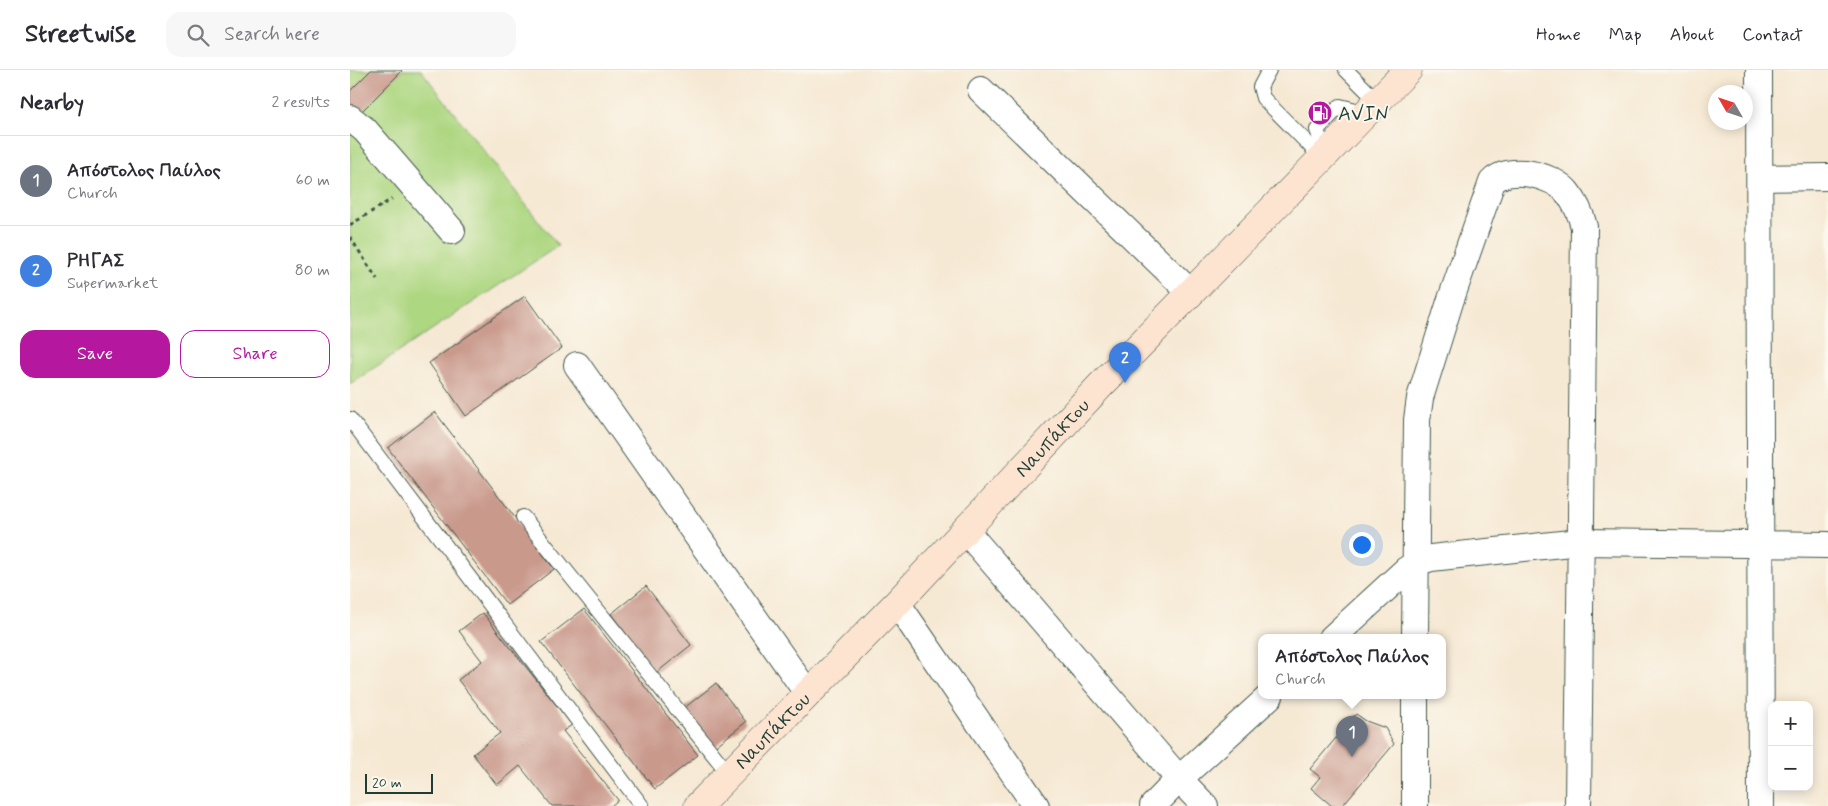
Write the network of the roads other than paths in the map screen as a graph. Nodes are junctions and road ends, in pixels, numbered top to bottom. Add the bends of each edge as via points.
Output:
1 (1269, 70) edge
2 (1346, 70) edge
3 (1760, 70) edge
4 (1397, 74) edge
5 (981, 90) dead end
6 (1373, 107) junction
7 (350, 118) edge
8 (1324, 157) junction
9 (1828, 177) edge
10 (1760, 178) junction
11 (452, 231) dead end
12 (1191, 293) junction
13 (577, 365) dead end
14 (350, 419) edge
15 (523, 517) dead end
16 (966, 531) junction
17 (1580, 542) junction
18 (1760, 545) junction
19 (1828, 545) edge
20 (1415, 564) junction
21 (897, 603) junction
22 (1336, 634) edge
23 (1415, 634) edge
24 (808, 694) junction
25 (1267, 699) edge
26 (1415, 699) edge
27 (730, 774) junction
28 (1179, 779) junction
29 (642, 806) edge
30 (698, 806) edge
31 (1036, 806) edge
32 (1153, 806) edge
33 (1205, 806) edge
34 (1415, 806) edge
35 (1578, 806) edge
36 (1761, 806) edge

1 - 8 lane via 1260,87 1263,98
2 - 6 lane
3 - 10 street
4 - 6 main road, Ναυπάκτου
5 - 12 street
6 - 8 main road, Ναυπάκτου
7 - 11 street via 365,130
8 - 12 main road, Ναυπάκτου
9 - 10 street
10 - 18 street
12 - 16 main road, Ναυπάκτου
13 - 24 street
14 - 29 lane
15 - 27 lane
16 - 21 main road, Ναυπάκτου
16 - 28 street
17 - 18 street
17 - 20 street via 1441,556
17 - 20 street via 1584,227 1580,211 1559,185 1547,178 1523,172 1507,174 1492,182 1420,398
17 - 35 street
18 - 19 street
18 - 36 street
20 - 22 street
20 - 23 street
21 - 24 main road, Ναυπάκτου
21 - 31 street
24 - 27 main road, Ναυπάκτου
25 - 28 street
26 - 34 street
27 - 30 main road, Ναυπάκτου
28 - 32 street
28 - 33 street

